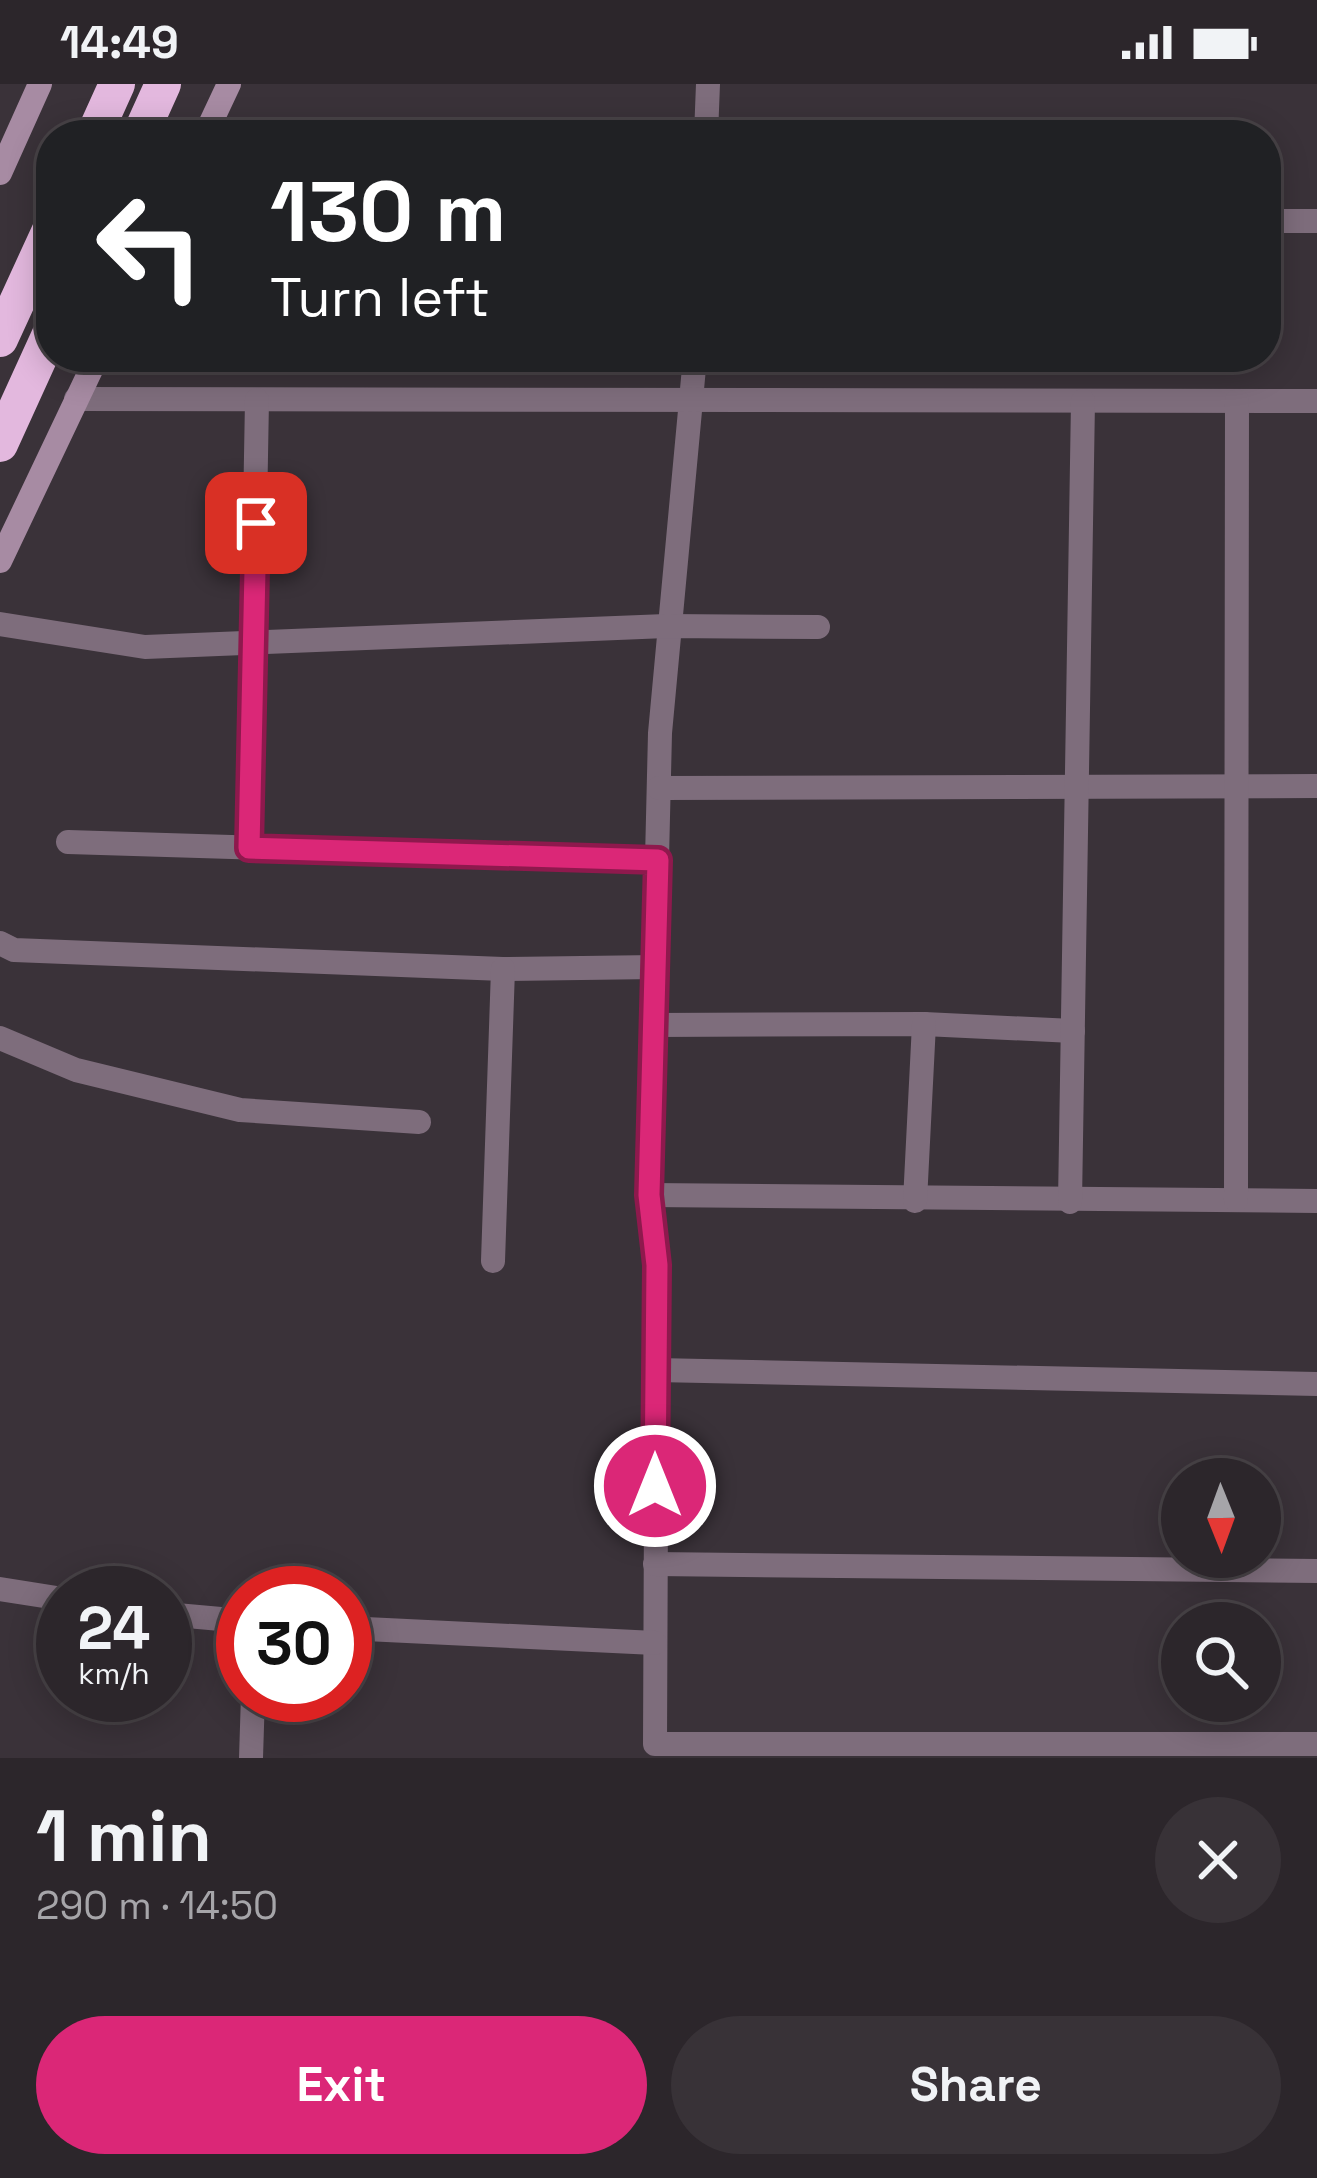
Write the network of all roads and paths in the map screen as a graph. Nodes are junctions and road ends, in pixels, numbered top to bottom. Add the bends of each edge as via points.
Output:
1 (40, 84) edge
2 (117, 84) edge
3 (163, 84) edge
4 (229, 84) edge
5 (708, 84) edge
6 (101, 120) edge
7 (147, 120) edge
8 (212, 120) edge
9 (707, 120) edge
10 (0, 173) edge
11 (1281, 221) edge
12 (1317, 221) edge
13 (36, 261) edge
14 (0, 339) edge
15 (36, 365) edge
16 (90, 372) edge
17 (694, 372) edge
18 (76, 399) junction
19 (257, 400) junction
20 (693, 400) junction
21 (1083, 401) junction
22 (1237, 401) junction
23 (1317, 401) edge
24 (0, 445) edge
25 (0, 561) edge
26 (0, 624) edge
27 (666, 626) junction
28 (818, 627) dead end
29 (254, 645) junction
30 (1317, 786) edge
31 (1237, 787) junction
32 (659, 788) junction
33 (1078, 789) junction
34 (68, 842) dead end
35 (249, 848) junction
36 (658, 860) junction
37 (0, 943) edge
38 (656, 968) junction
39 (503, 969) junction
40 (924, 1024) junction
41 (654, 1025) junction
42 (1073, 1031) junction
43 (0, 1038) edge
44 (419, 1122) dead end
45 (649, 1195) junction
46 (1236, 1200) junction
47 (915, 1201) junction
48 (1317, 1201) edge
49 (1070, 1202) junction
50 (493, 1261) dead end
51 (656, 1370) junction
52 (1317, 1384) edge
53 (655, 1564) junction
54 (1317, 1571) edge
55 (0, 1589) edge
56 (36, 1595) edge
57 (372, 1629) edge
58 (655, 1643) junction
59 (252, 1722) edge
60 (1317, 1744) edge
61 (251, 1758) edge

1 - 10 main road
2 - 6 highway
3 - 7 highway
4 - 8 main road
5 - 9 street
11 - 12 street
13 - 14 highway
15 - 24 highway
16 - 18 main road
17 - 20 street
18 - 19 street
18 - 25 main road
19 - 20 street
19 - 29 street
20 - 21 street
20 - 27 street
21 - 22 street
21 - 33 street
22 - 23 street
22 - 31 street
26 - 29 street via 145,647
27 - 28 street
27 - 29 street
27 - 32 street
29 - 35 street
30 - 31 street
31 - 33 street
31 - 46 street
32 - 33 street
32 - 36 street
33 - 42 street
34 - 35 street
35 - 36 street
36 - 38 street
37 - 39 street via 14,950
38 - 39 street
38 - 41 street
39 - 50 street
40 - 41 street
40 - 42 street
40 - 47 street
41 - 45 street
42 - 49 street
43 - 44 street via 76,1070 240,1110
45 - 47 street
45 - 51 street
46 - 48 street
46 - 49 street
47 - 49 street
51 - 52 street
51 - 53 street
53 - 54 street
53 - 58 street
55 - 56 street
57 - 58 street
58 - 60 street via 655,1744
59 - 61 street

